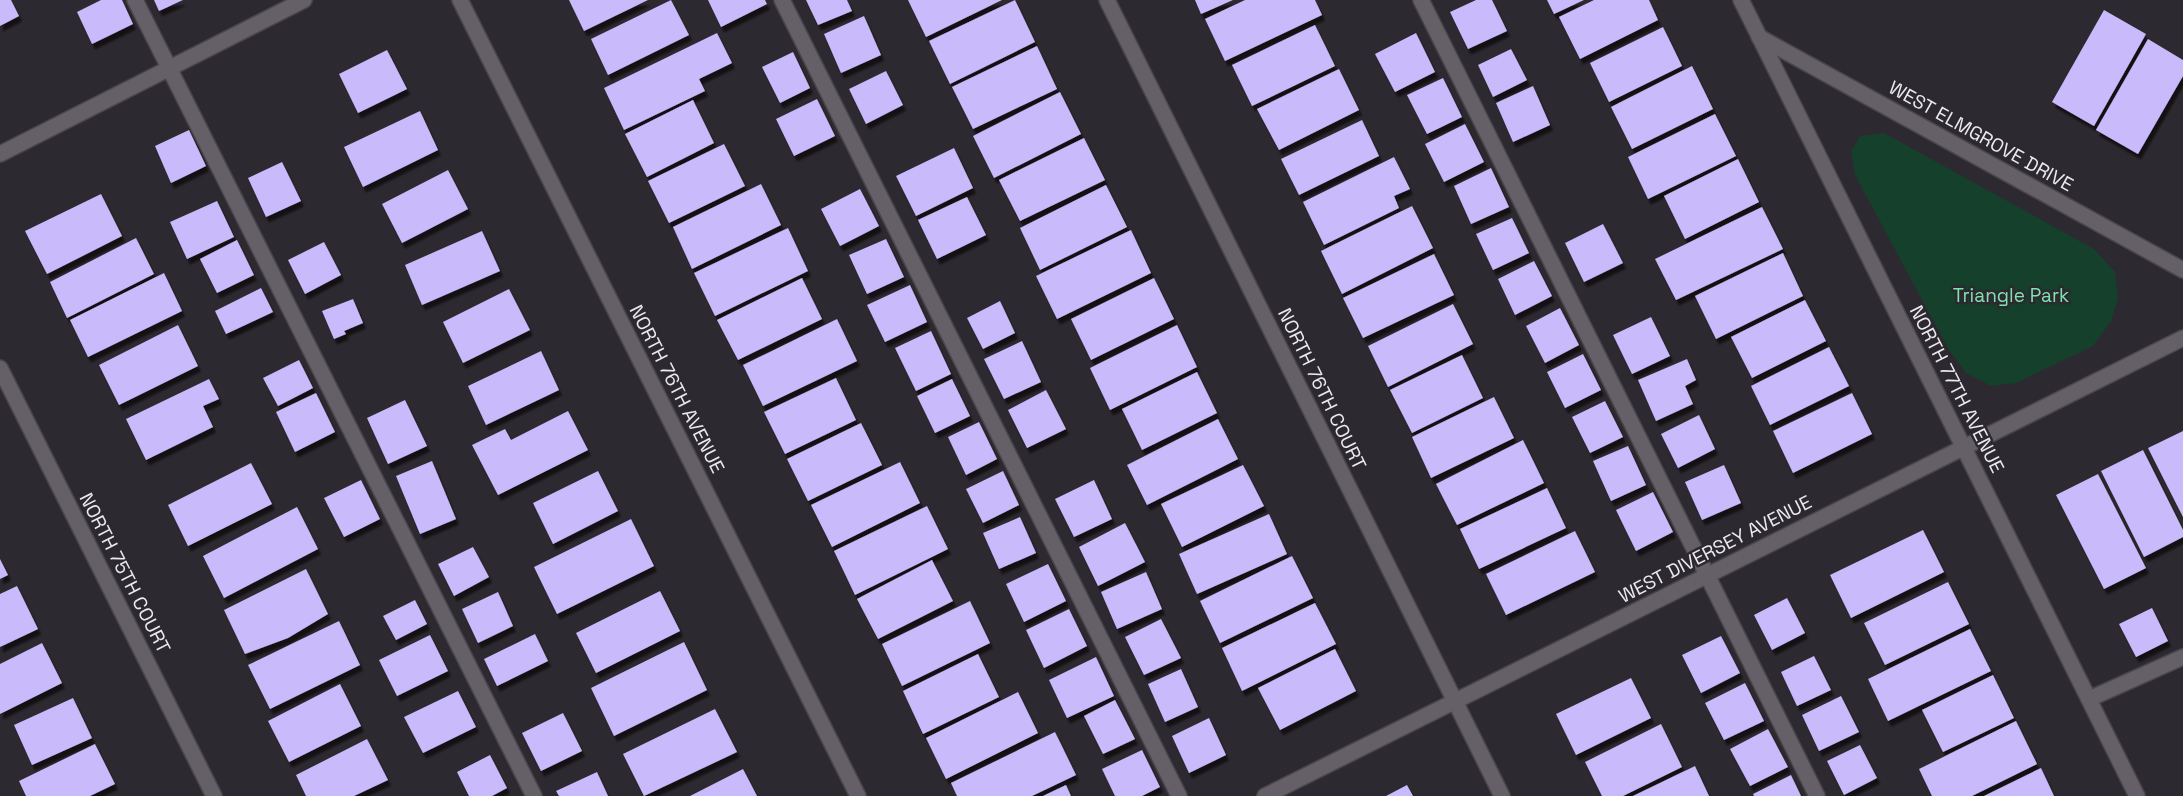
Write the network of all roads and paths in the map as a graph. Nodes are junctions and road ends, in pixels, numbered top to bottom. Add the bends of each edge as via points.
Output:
1 (135, 0) edge
2 (304, 0) edge
3 (460, 0) edge
4 (782, 0) edge
5 (1106, 0) edge
6 (1421, 0) edge
7 (1741, 0) edge
8 (1759, 37) junction
9 (169, 68) junction
10 (0, 154) edge
11 (2183, 270) edge
12 (2183, 338) edge
13 (0, 368) edge
14 (1964, 447) junction
15 (1707, 575) junction
16 (2183, 657) edge
17 (2089, 699) junction
18 (1455, 701) junction
19 (214, 796) edge
20 (534, 796) edge
21 (858, 796) edge
22 (1179, 796) edge
23 (1265, 796) edge
24 (1502, 796) edge
25 (1817, 796) edge
26 (2138, 796) edge

1 - 9 street
2 - 9 street
3 - 21 street, NORTH 76TH AVENUE
4 - 22 street
5 - 18 street, NORTH 76TH COURT
6 - 15 street
7 - 8 street, NORTH 77TH AVENUE
8 - 11 street, WEST ELMGROVE DRIVE
8 - 14 street, NORTH 77TH AVENUE
9 - 10 street
9 - 20 street
12 - 14 street, WEST DIVERSEY AVENUE
13 - 19 street, NORTH 75TH COURT
14 - 15 street, WEST DIVERSEY AVENUE
14 - 17 street, NORTH 77TH AVENUE
15 - 18 street, WEST DIVERSEY AVENUE
15 - 25 street
16 - 17 street
17 - 26 street, NORTH 77TH AVENUE
18 - 23 street, WEST DIVERSEY AVENUE
18 - 24 street, NORTH 76TH COURT

